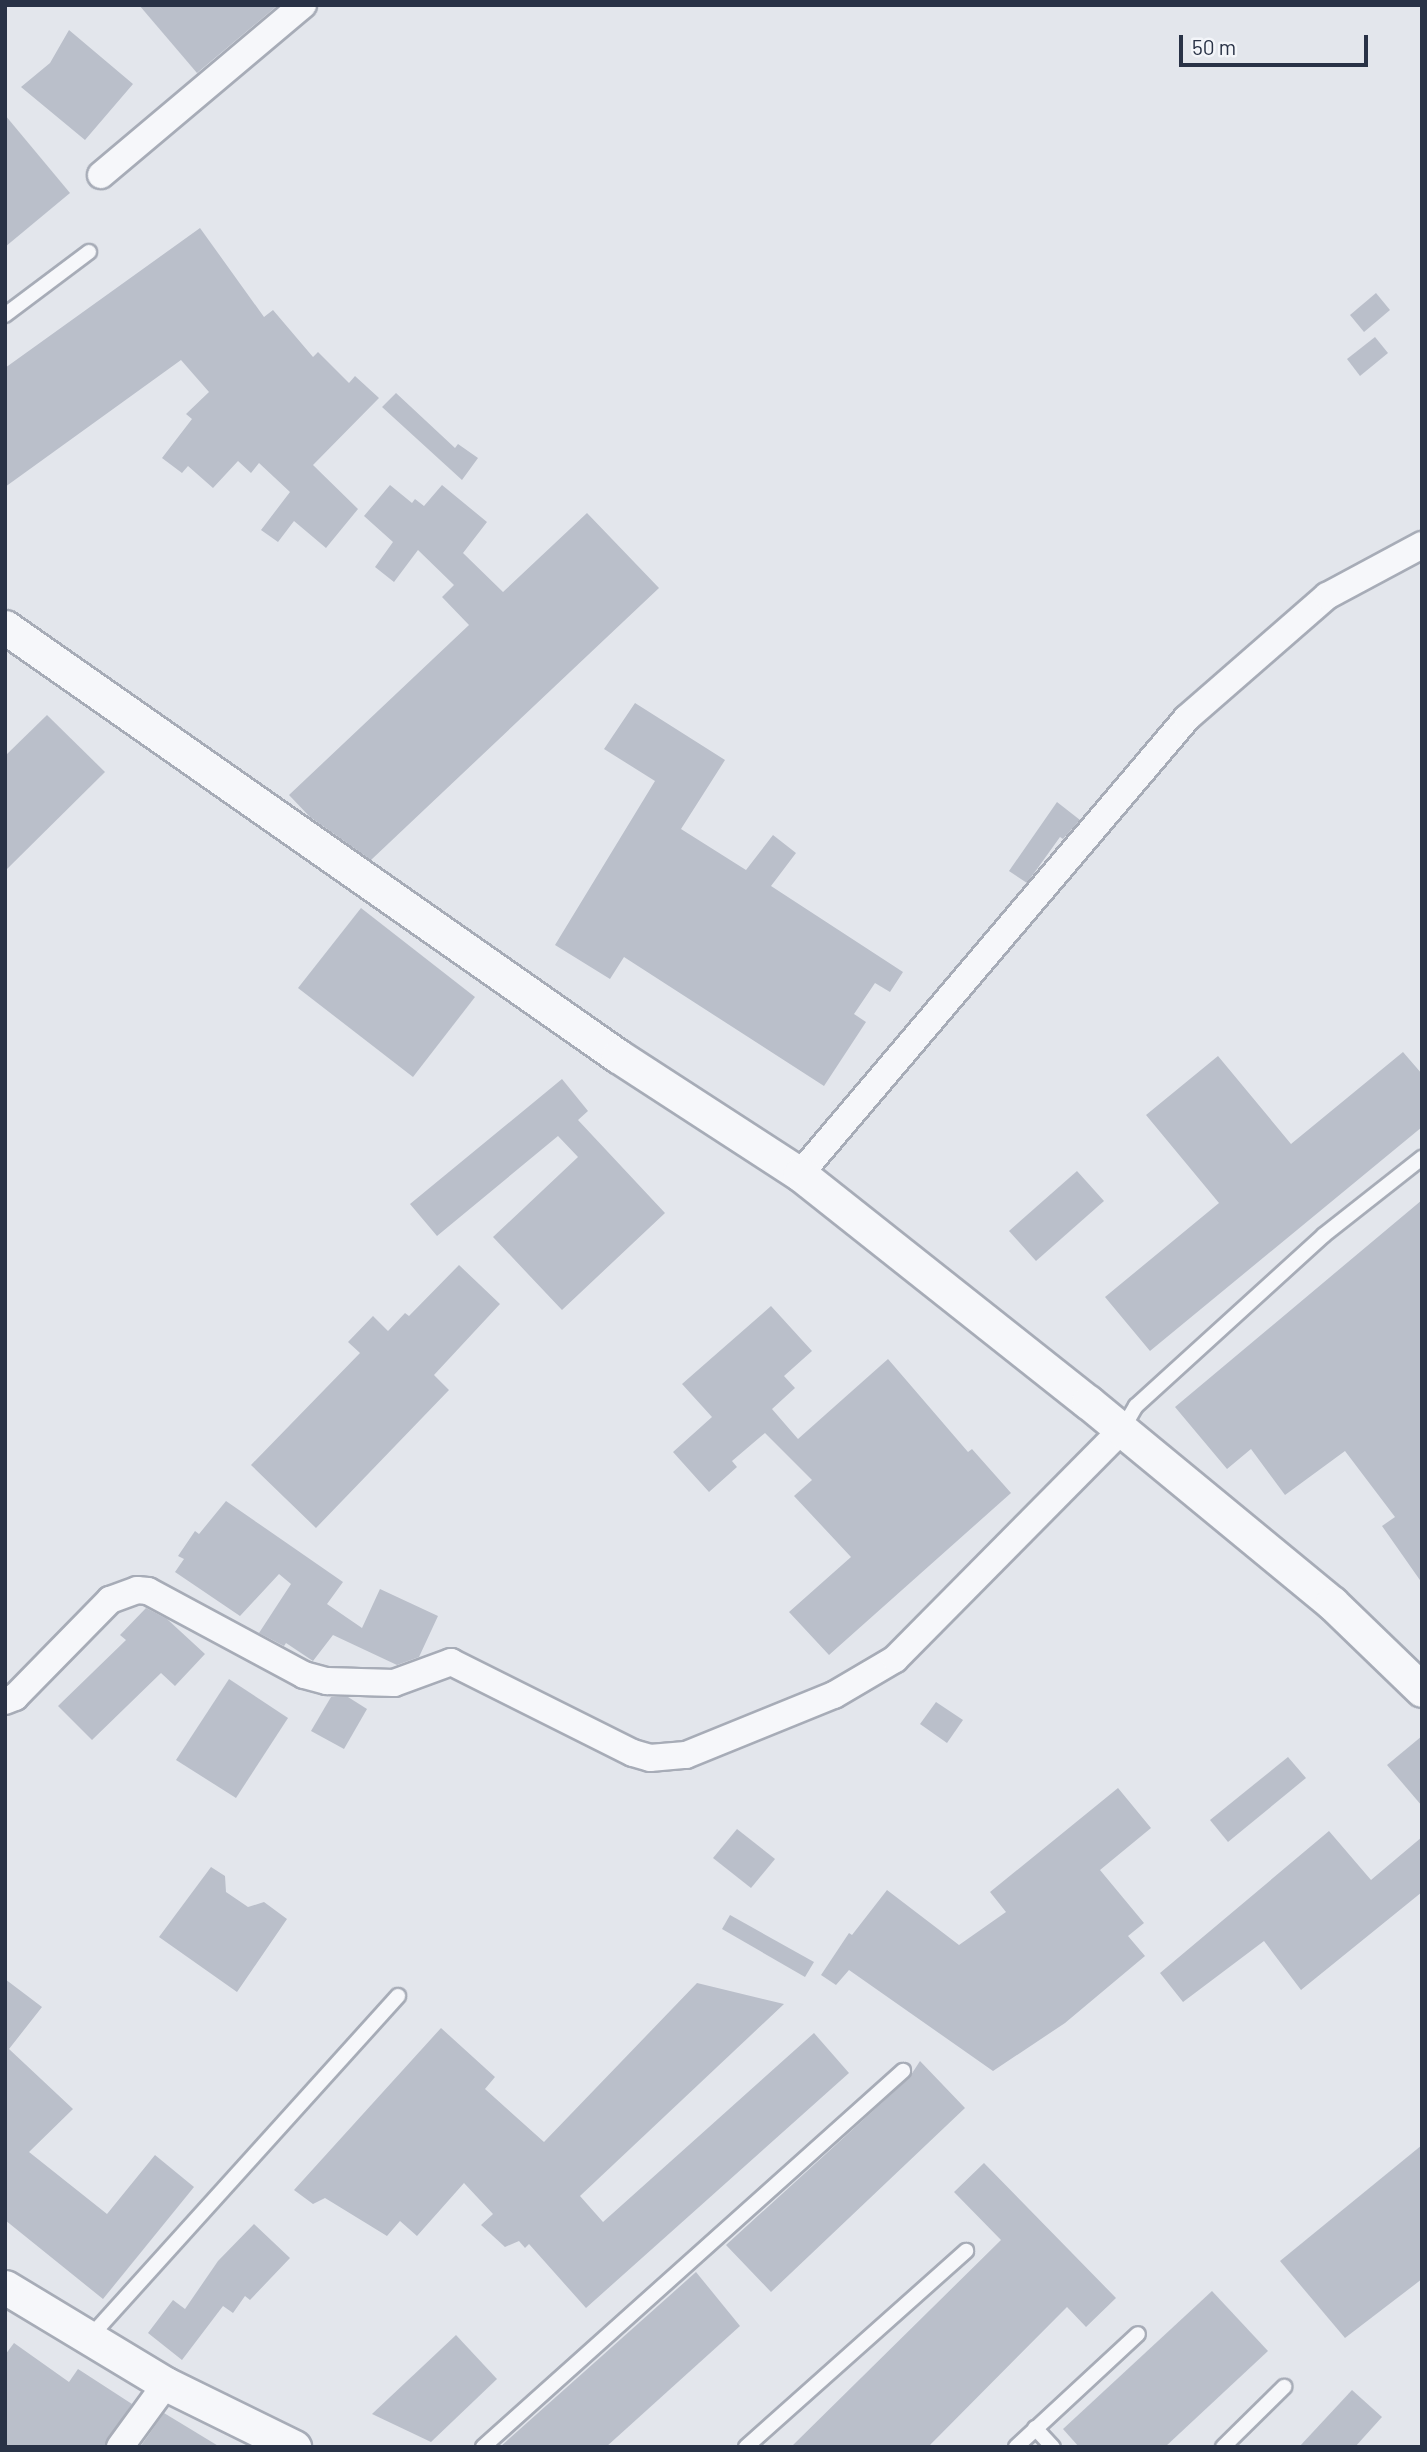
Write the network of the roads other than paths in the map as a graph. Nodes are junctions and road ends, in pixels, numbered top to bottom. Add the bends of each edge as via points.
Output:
1 (303, 5) edge
2 (101, 175) dead end
3 (89, 251) dead end
4 (5, 315) edge
5 (1422, 545) edge
6 (5, 627) edge
7 (1422, 1158) edge
8 (800, 1174) junction
9 (1122, 1430) junction
10 (1422, 1690) edge
11 (5, 1701) edge
12 (398, 1996) dead end
13 (903, 2071) dead end
14 (966, 2251) dead end
15 (5, 2287) edge
16 (1138, 2334) dead end
17 (89, 2337) junction
18 (166, 2384) junction
19 (1284, 2387) dead end
20 (1035, 2428) junction
21 (120, 2447) edge
22 (293, 2447) edge
23 (483, 2447) edge
24 (746, 2447) edge
25 (1016, 2447) edge
26 (1053, 2447) edge
27 (1223, 2447) edge

1 - 2 street
3 - 4 lane
5 - 8 street via 1328,596 1187,718
6 - 8 street via 618,1056
7 - 9 lane via 1324,1235 1136,1405
8 - 9 street
9 - 10 street via 1332,1603
9 - 11 street via 895,1659 834,1695 686,1755 650,1758 632,1753 450,1662 394,1683 327,1681 304,1675 148,1591 137,1590 110,1600 15,1697
12 - 17 lane
13 - 23 lane
14 - 24 lane
15 - 17 street
16 - 20 lane
17 - 18 street
18 - 21 street
18 - 22 street
19 - 27 lane
20 - 25 lane
20 - 26 lane

